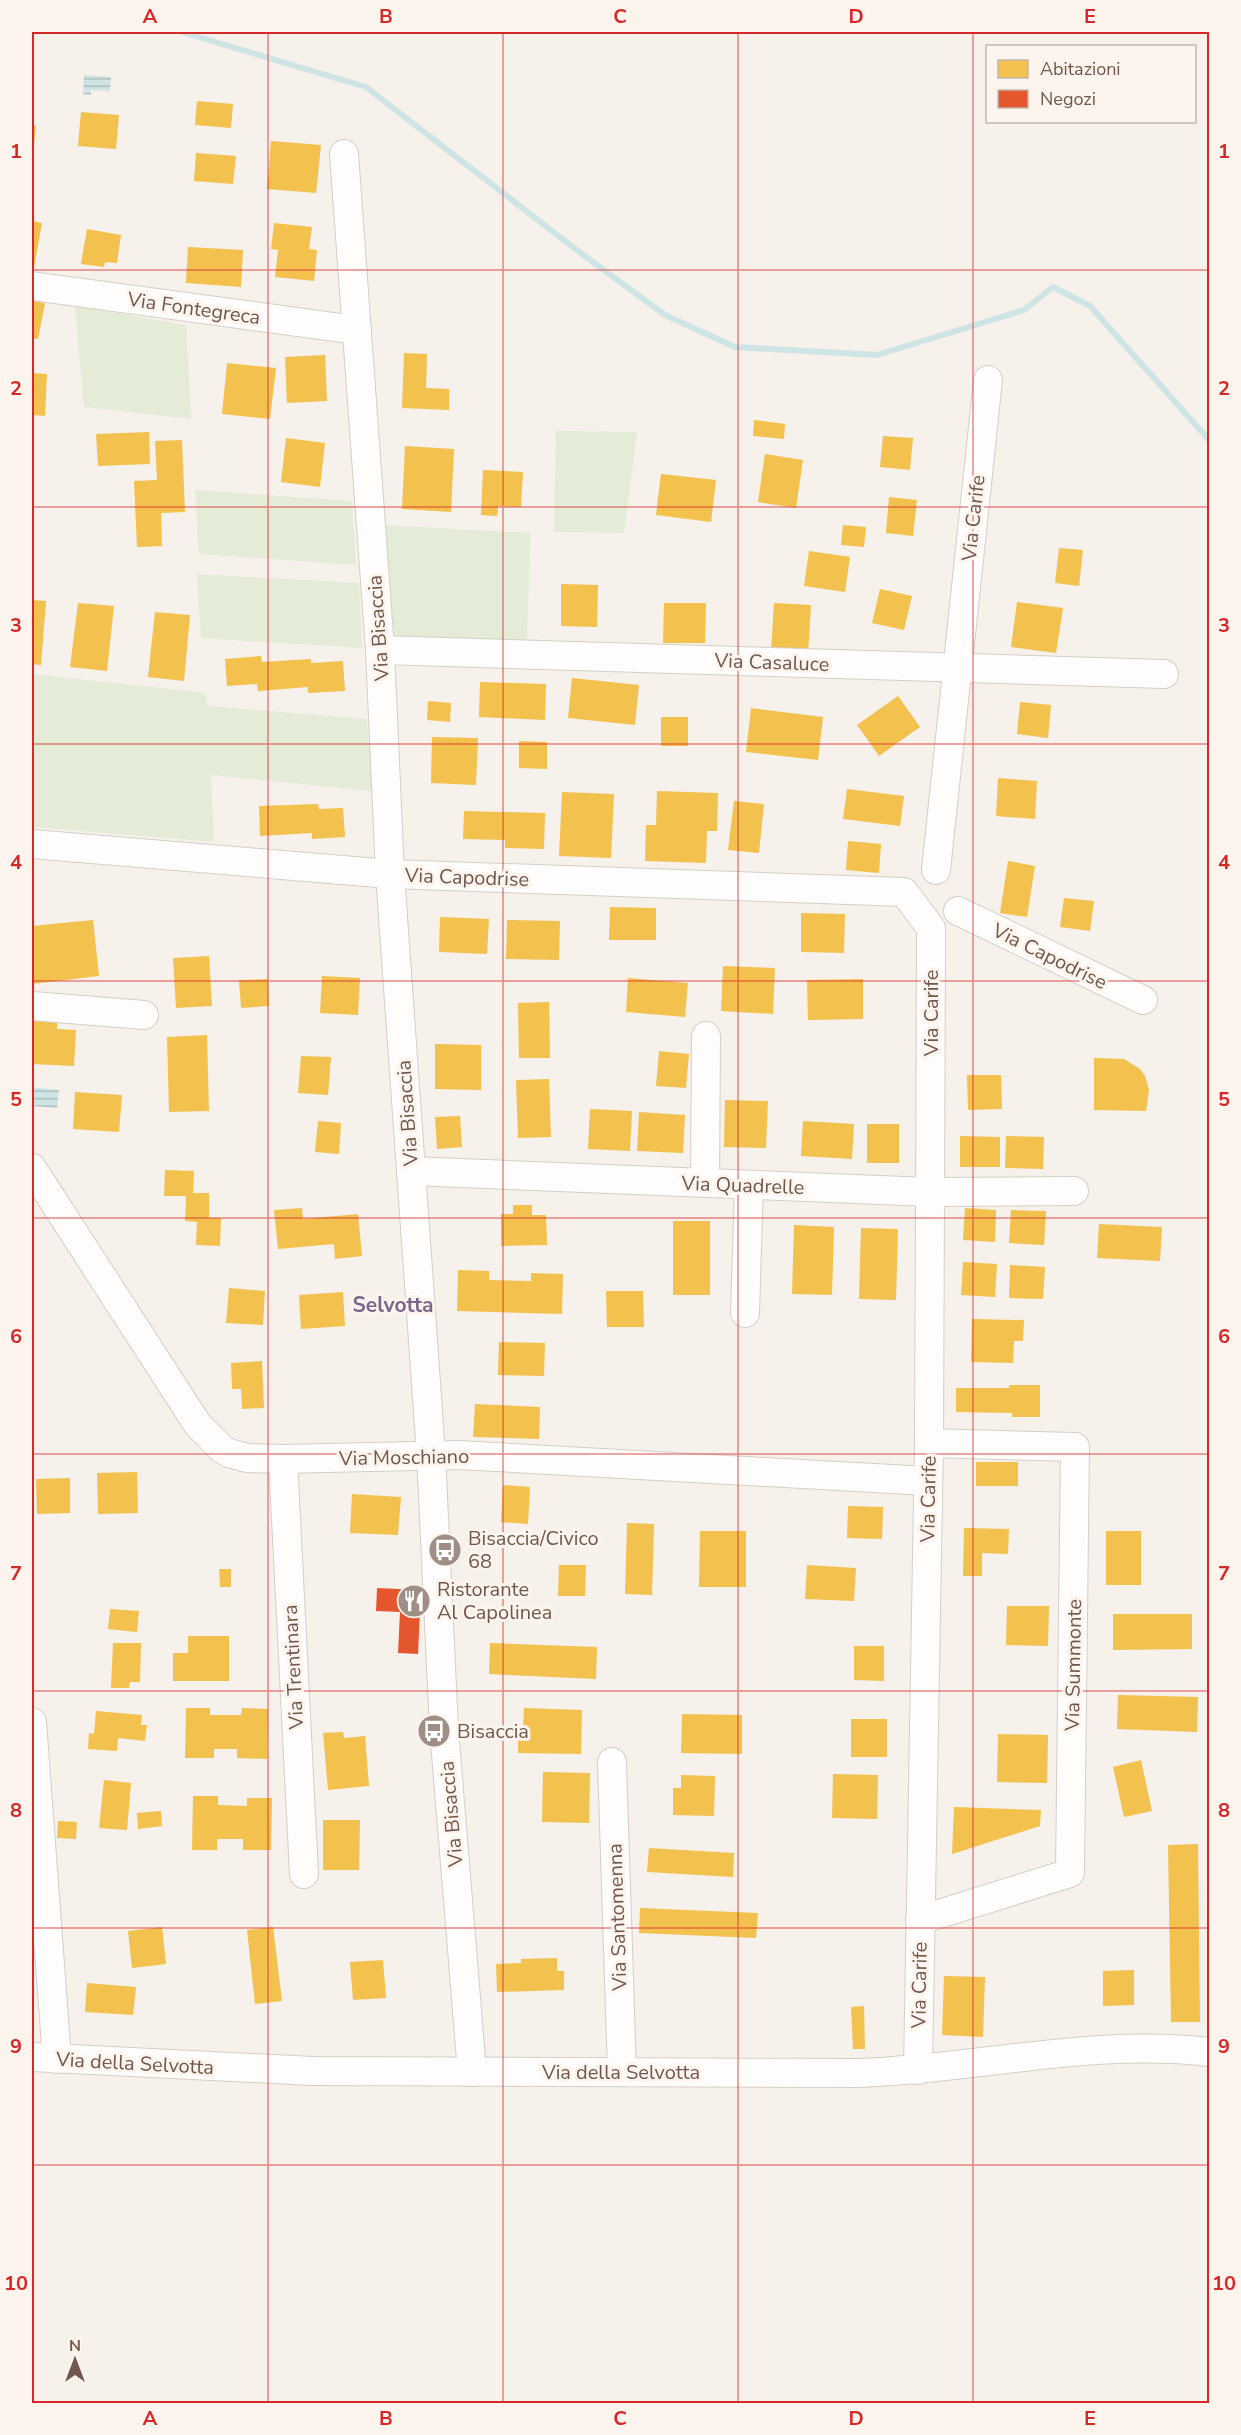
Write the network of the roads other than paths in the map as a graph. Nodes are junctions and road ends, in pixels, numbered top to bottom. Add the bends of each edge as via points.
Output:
1 (344, 154) dead end
2 (32, 285) edge
3 (356, 330) junction
4 (988, 380) dead end
5 (380, 650) junction
6 (958, 668) junction
7 (1164, 674) dead end
8 (32, 844) edge
9 (936, 870) junction
10 (390, 874) junction
11 (904, 892) junction
12 (958, 911) junction
13 (931, 928) junction
14 (1143, 1000) dead end
15 (32, 1006) edge
16 (144, 1015) dead end
17 (706, 1036) dead end
18 (32, 1168) edge
19 (411, 1171) junction
20 (705, 1183) junction
21 (749, 1185) junction
22 (1074, 1191) dead end
23 (929, 1192) junction
24 (745, 1313) dead end
25 (929, 1443) junction
26 (431, 1454) junction
27 (283, 1459) junction
28 (928, 1481) junction
29 (32, 1722) edge
30 (612, 1762) dead end
31 (304, 1874) dead end
32 (920, 1920) junction
33 (1209, 2052) edge
34 (44, 2058) edge
35 (918, 2070) junction
36 (472, 2072) junction
37 (622, 2072) junction

1 - 3 street, Via Bisaccia
2 - 3 street, Via Fontegreca
3 - 5 street, Via Bisaccia
4 - 6 street, Via Carife
5 - 6 street, Via Casaluce
5 - 10 street, Via Bisaccia
6 - 7 street, Via Casaluce
6 - 9 street, Via Carife
8 - 10 street, Via Capodrise
9 - 11 street
9 - 12 street
10 - 11 street, Via Capodrise
10 - 19 street, Via Bisaccia
11 - 13 street
12 - 13 street
12 - 14 street, Via Capodrise
13 - 23 street, Via Carife
15 - 16 street
17 - 20 street
18 - 27 street, Via Moschiano via 202,1430 229,1454
19 - 20 street, Via Quadrelle
19 - 26 street, Via Bisaccia
20 - 21 street, Via Quadrelle
21 - 23 street, Via Quadrelle
21 - 24 street
22 - 23 street, Via Quadrelle
23 - 25 street, Via Carife
25 - 28 street, Via Carife
25 - 32 street, Via Summonte via 1075,1447 1070,1873
26 - 27 street, Via Moschiano
26 - 28 street, Via Moschiano
26 - 36 street, Via Bisaccia via 444,1729
27 - 31 street, Via Trentinara
28 - 32 street, Via Carife
29 - 34 street
30 - 37 street, Via Santomenna
32 - 35 street, Via Carife
33 - 35 street, Via della Selvotta via 1115,2049
34 - 36 street, Via della Selvotta via 313,2071
35 - 37 street, Via della Selvotta
36 - 37 street, Via della Selvotta

